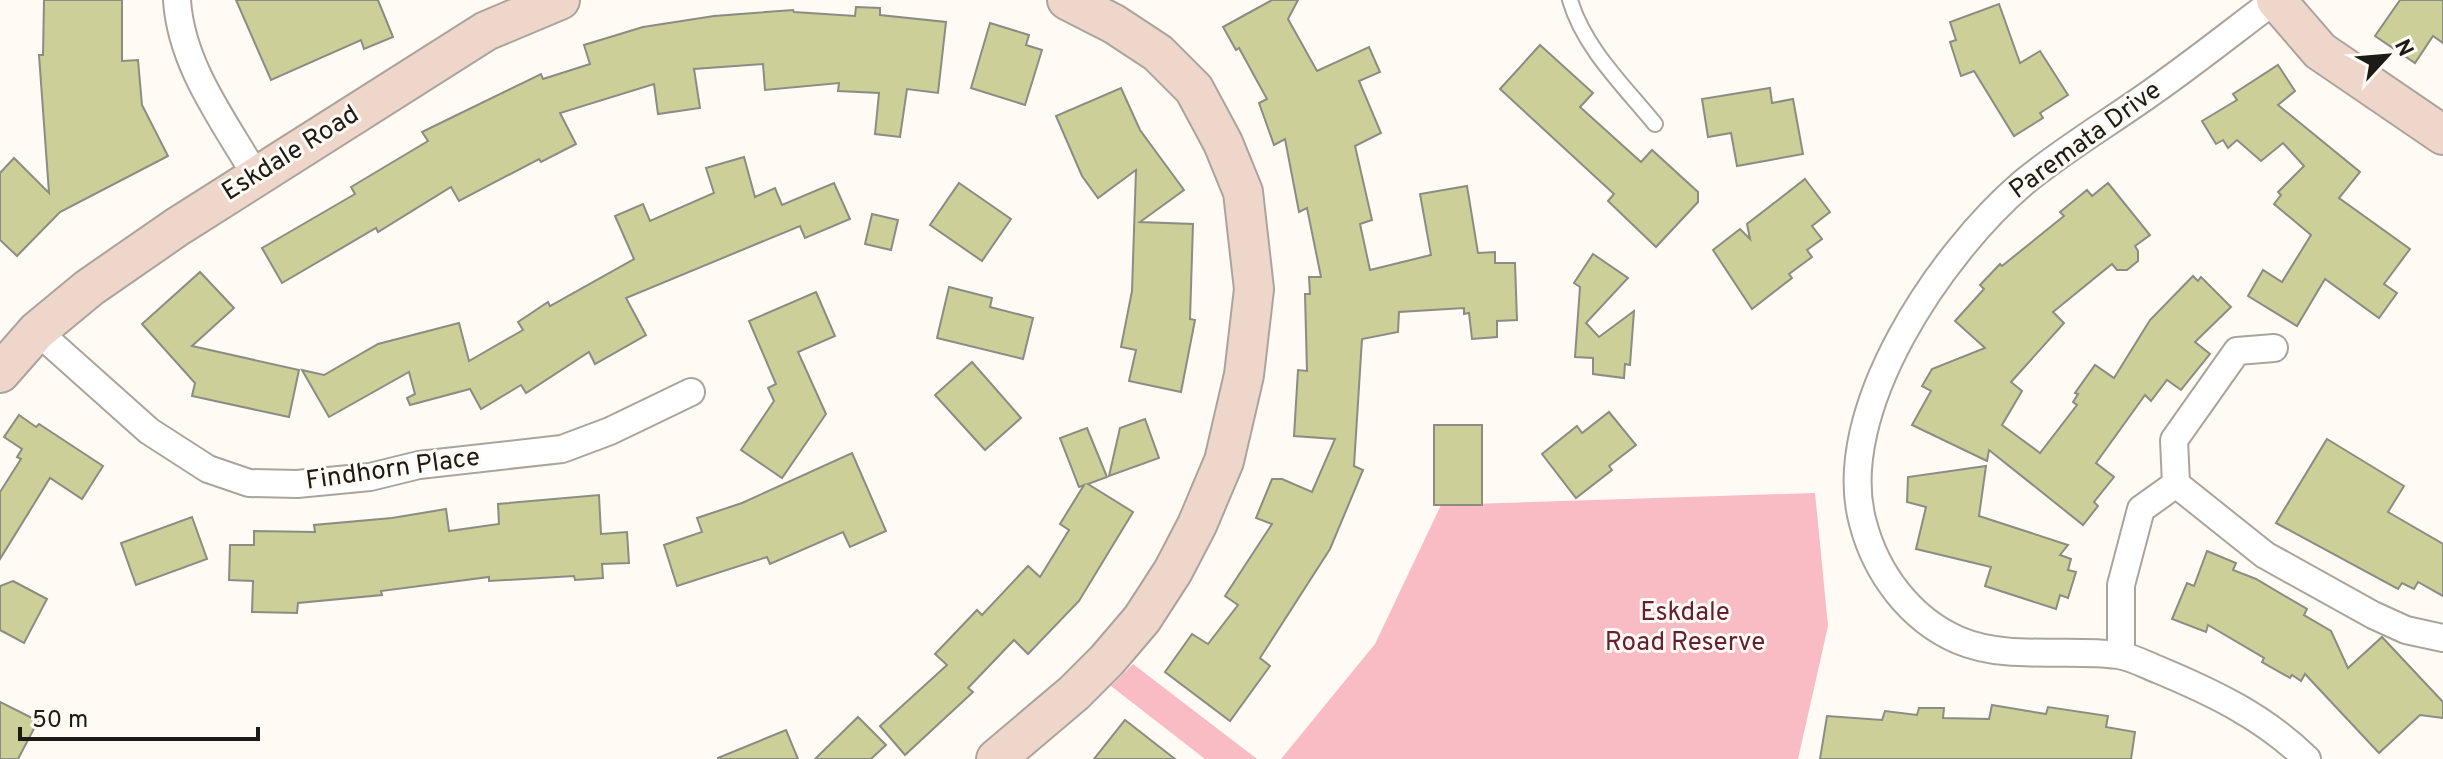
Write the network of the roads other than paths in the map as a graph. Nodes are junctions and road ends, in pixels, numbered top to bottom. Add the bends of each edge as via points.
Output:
1 (177, 0) edge
2 (560, 0) edge
3 (1067, 0) edge
4 (1570, 0) edge
5 (2275, 0) edge
6 (1655, 124) dead end
7 (2443, 135) edge
8 (256, 176) junction
9 (37, 331) junction
10 (2274, 348) dead end
11 (0, 373) edge
12 (691, 392) dead end
13 (2176, 484) junction
14 (2443, 638) edge
15 (2121, 655) junction
16 (996, 759) edge
17 (2307, 759) edge

1 - 8 street via 192,65
2 - 8 street, Eskdale Road via 486,31
3 - 16 street via 1158,53 1194,89 1243,192 1254,289 1244,375 1224,461 1173,571 1107,660
4 - 6 lane via 1596,52
5 - 7 street via 2320,51
5 - 15 street, Paremata Drive via 2024,182 1984,222 1921,303 1887,366 1864,431 1856,489 1864,527 1880,567 1914,612 1957,640 1985,649
8 - 9 street, Eskdale Road via 89,288
9 - 11 street, Eskdale Road
9 - 12 street, Findhorn Place via 149,431 208,469 249,483 370,477 419,465 562,449
10 - 13 street via 2237,351 2174,440
13 - 14 street via 2265,555 2373,615
13 - 15 street via 2141,509 2121,585
15 - 17 street, Paremata Drive via 2248,711

